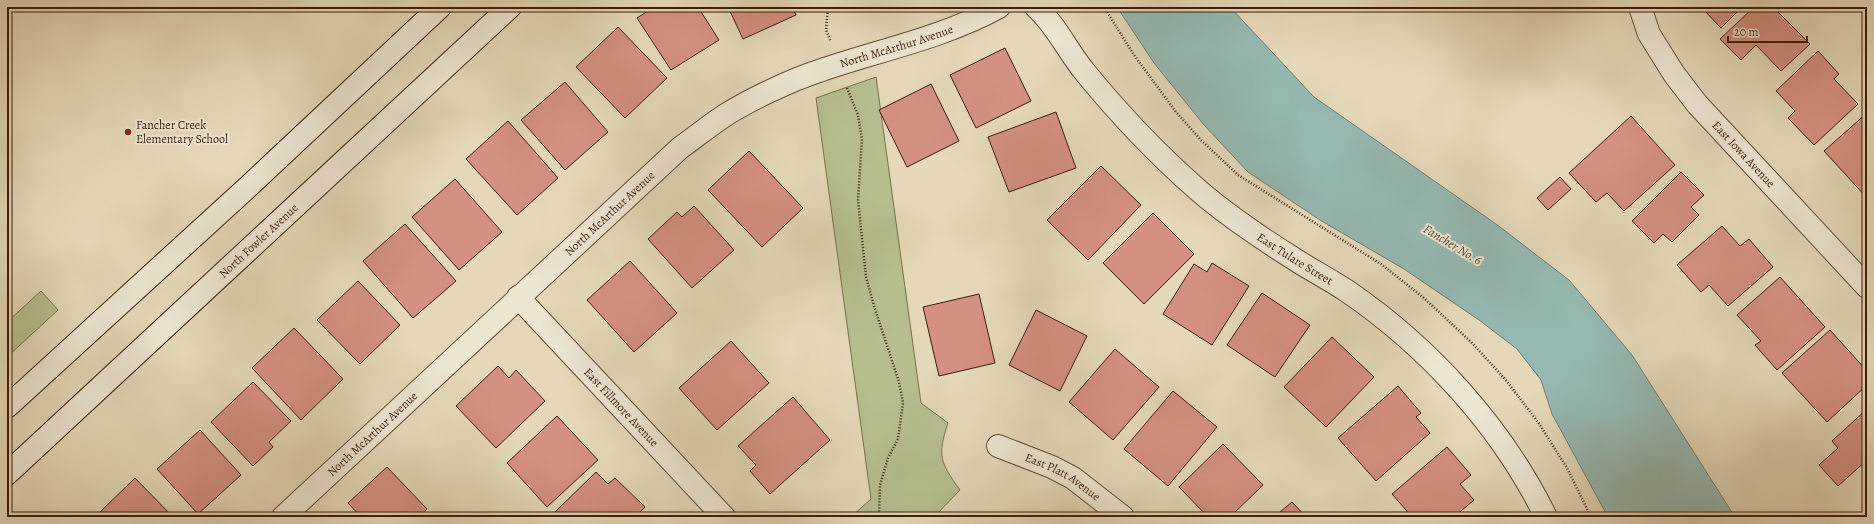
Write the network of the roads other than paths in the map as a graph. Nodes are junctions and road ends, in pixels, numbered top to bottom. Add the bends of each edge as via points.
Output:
1 (440, 7) edge
2 (510, 7) edge
3 (999, 7) edge
4 (1036, 7) edge
5 (1640, 7) edge
6 (1867, 287) edge
7 (518, 297) junction
8 (7, 407) edge
9 (998, 446) dead end
10 (7, 474) edge
11 (283, 517) edge
12 (724, 517) edge
13 (1123, 517) edge
14 (1546, 517) edge

1 - 8 street
2 - 10 street, North Fowler Avenue
3 - 7 street, North McArthur Avenue via 943,32 818,71 725,116 680,148
4 - 14 street, East Tulare Street via 1046,16 1075,60 1106,98 1152,148 1199,191 1246,227 1346,291 1395,327 1448,378 1494,432 1535,494
5 - 6 street, East Iowa Avenue via 1649,34 1674,74 1697,104
7 - 11 street, North McArthur Avenue
7 - 12 street, East Fillmore Avenue
9 - 13 street, East Platt Avenue via 1073,478

